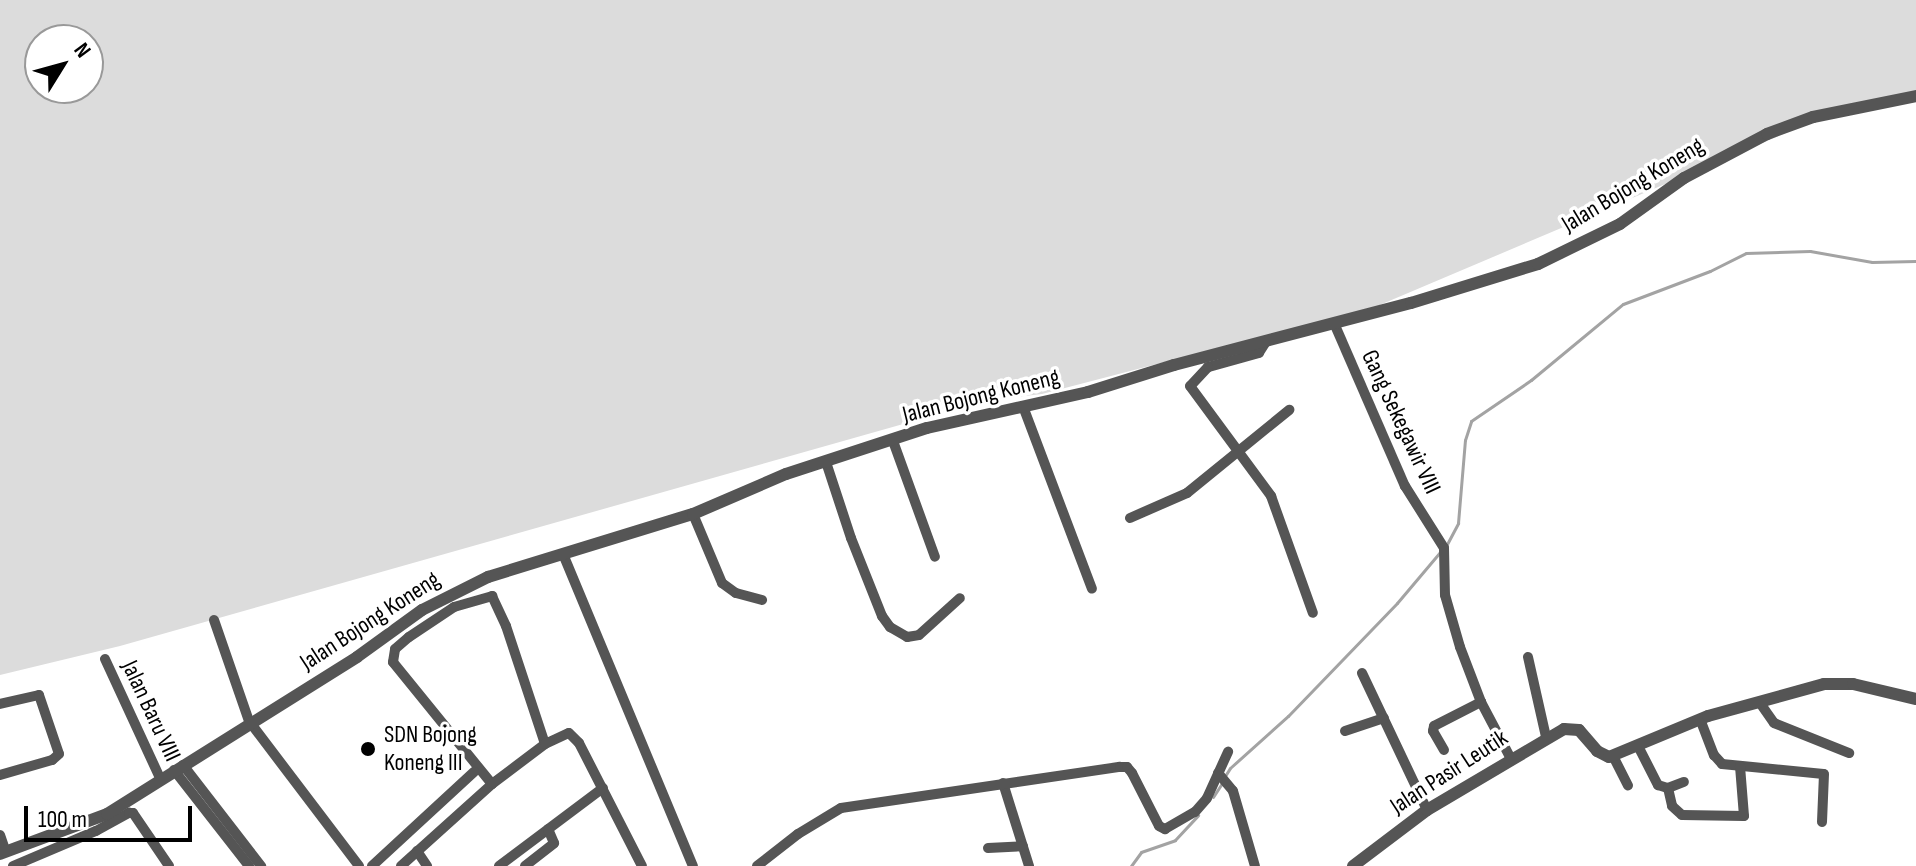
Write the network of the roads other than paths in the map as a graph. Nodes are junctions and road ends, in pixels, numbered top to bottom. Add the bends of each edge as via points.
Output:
1 (1916, 96) edge
2 (1334, 323) junction
3 (1267, 340) junction
4 (1024, 409) junction
5 (1289, 410) dead end
6 (893, 441) junction
7 (1240, 454) junction
8 (826, 462) junction
9 (693, 514) junction
10 (1130, 518) dead end
11 (563, 554) junction
12 (935, 557) dead end
13 (1092, 589) dead end
14 (960, 598) dead end
15 (762, 600) dead end
16 (1313, 613) dead end
17 (214, 620) dead end
18 (1528, 657) dead end
19 (105, 659) dead end
20 (1362, 673) dead end
21 (1916, 699) edge
22 (1481, 702) junction
23 (1760, 703) junction
24 (0, 704) edge
25 (1384, 718) junction
26 (1700, 719) junction
27 (250, 723) junction
28 (1345, 731) dead end
29 (1546, 737) junction
30 (545, 744) junction
31 (1638, 746) junction
32 (1444, 750) dead end
33 (1228, 752) dead end
34 (1849, 753) dead end
35 (1613, 756) junction
36 (1511, 759) junction
37 (1740, 766) junction
38 (179, 768) junction
39 (474, 772) dead end
40 (1219, 773) junction
41 (0, 775) edge
42 (161, 780) junction
43 (1684, 782) dead end
44 (1003, 783) junction
45 (492, 784) junction
46 (1628, 785) dead end
47 (603, 788) junction
48 (1668, 788) junction
49 (1427, 810) junction
50 (1822, 822) dead end
51 (548, 829) junction
52 (0, 835) edge
53 (1023, 846) junction
54 (988, 848) dead end
55 (417, 851) junction
56 (3, 853) edge
57 (246, 858) edge
58 (640, 862) edge
59 (13, 866) edge
60 (169, 866) edge
61 (261, 866) edge
62 (359, 866) edge
63 (372, 866) edge
64 (401, 866) edge
65 (427, 866) edge
66 (499, 866) edge
67 (525, 866) edge
68 (626, 866) edge
69 (693, 866) edge
70 (757, 866) edge
71 (1029, 866) edge
72 (1255, 866) edge
73 (1353, 866) edge

1 - 2 street, Jalan Bojong Koneng via 1813,117 1767,134 1684,178 1620,224 1538,264
2 - 3 street, Jalan Bojong Koneng
2 - 22 street, Gang Sekegawir VIII via 1405,486 1444,548 1445,595
3 - 4 street, Jalan Bojong Koneng
3 - 7 street via 1259,353 1208,367 1190,386
4 - 6 street, Jalan Bojong Koneng via 927,428
4 - 13 street
5 - 7 street
6 - 8 street, Jalan Bojong Koneng
6 - 12 street
7 - 10 street via 1187,493
7 - 16 street via 1271,496
8 - 9 street, Jalan Bojong Koneng
8 - 14 street via 851,538 890,627 907,637 919,635
9 - 11 street, Jalan Bojong Koneng
9 - 15 street via 722,583
11 - 27 street, Jalan Bojong Koneng via 449,595
11 - 69 street
17 - 27 street
18 - 29 street
19 - 42 street, Jalan Baru VIII
20 - 25 street
21 - 23 street via 1843,683
22 - 32 street via 1434,726
22 - 36 street, Gang Sekegawir VIII
23 - 26 street
23 - 34 street via 1774,723
24 - 41 street via 39,695 59,754
25 - 28 street
25 - 49 street
26 - 31 street
26 - 37 street via 1717,760
27 - 38 street, Jalan Bojong Koneng
27 - 62 street
29 - 35 street, Jalan Pasir Leutik via 1576,728 1597,751
29 - 36 street, Jalan Pasir Leutik
30 - 45 street
30 - 45 street via 492,596 454,607 409,637 395,649 393,662
30 - 47 street via 574,734
31 - 35 street
31 - 48 street via 1658,785
33 - 40 street
35 - 46 street
36 - 49 street, Jalan Pasir Leutik
37 - 48 street via 1744,816 1682,815 1672,806
37 - 50 street via 1822,773
38 - 42 street, Jalan Bojong Koneng
38 - 57 street
39 - 63 street
40 - 44 street via 1195,812 1165,829 1124,766
40 - 72 street via 1229,786
42 - 56 street, Jalan Bojong Koneng via 91,822
43 - 48 street
44 - 53 street
44 - 70 street via 841,808
45 - 55 street
47 - 51 street
47 - 58 street
49 - 73 street, Jalan Pasir Leutik
51 - 66 street
51 - 67 street via 554,843
52 - 56 street
53 - 54 street
53 - 71 street
55 - 64 street
55 - 65 street
57 - 61 street
58 - 68 street
59 - 60 street via 129,813

